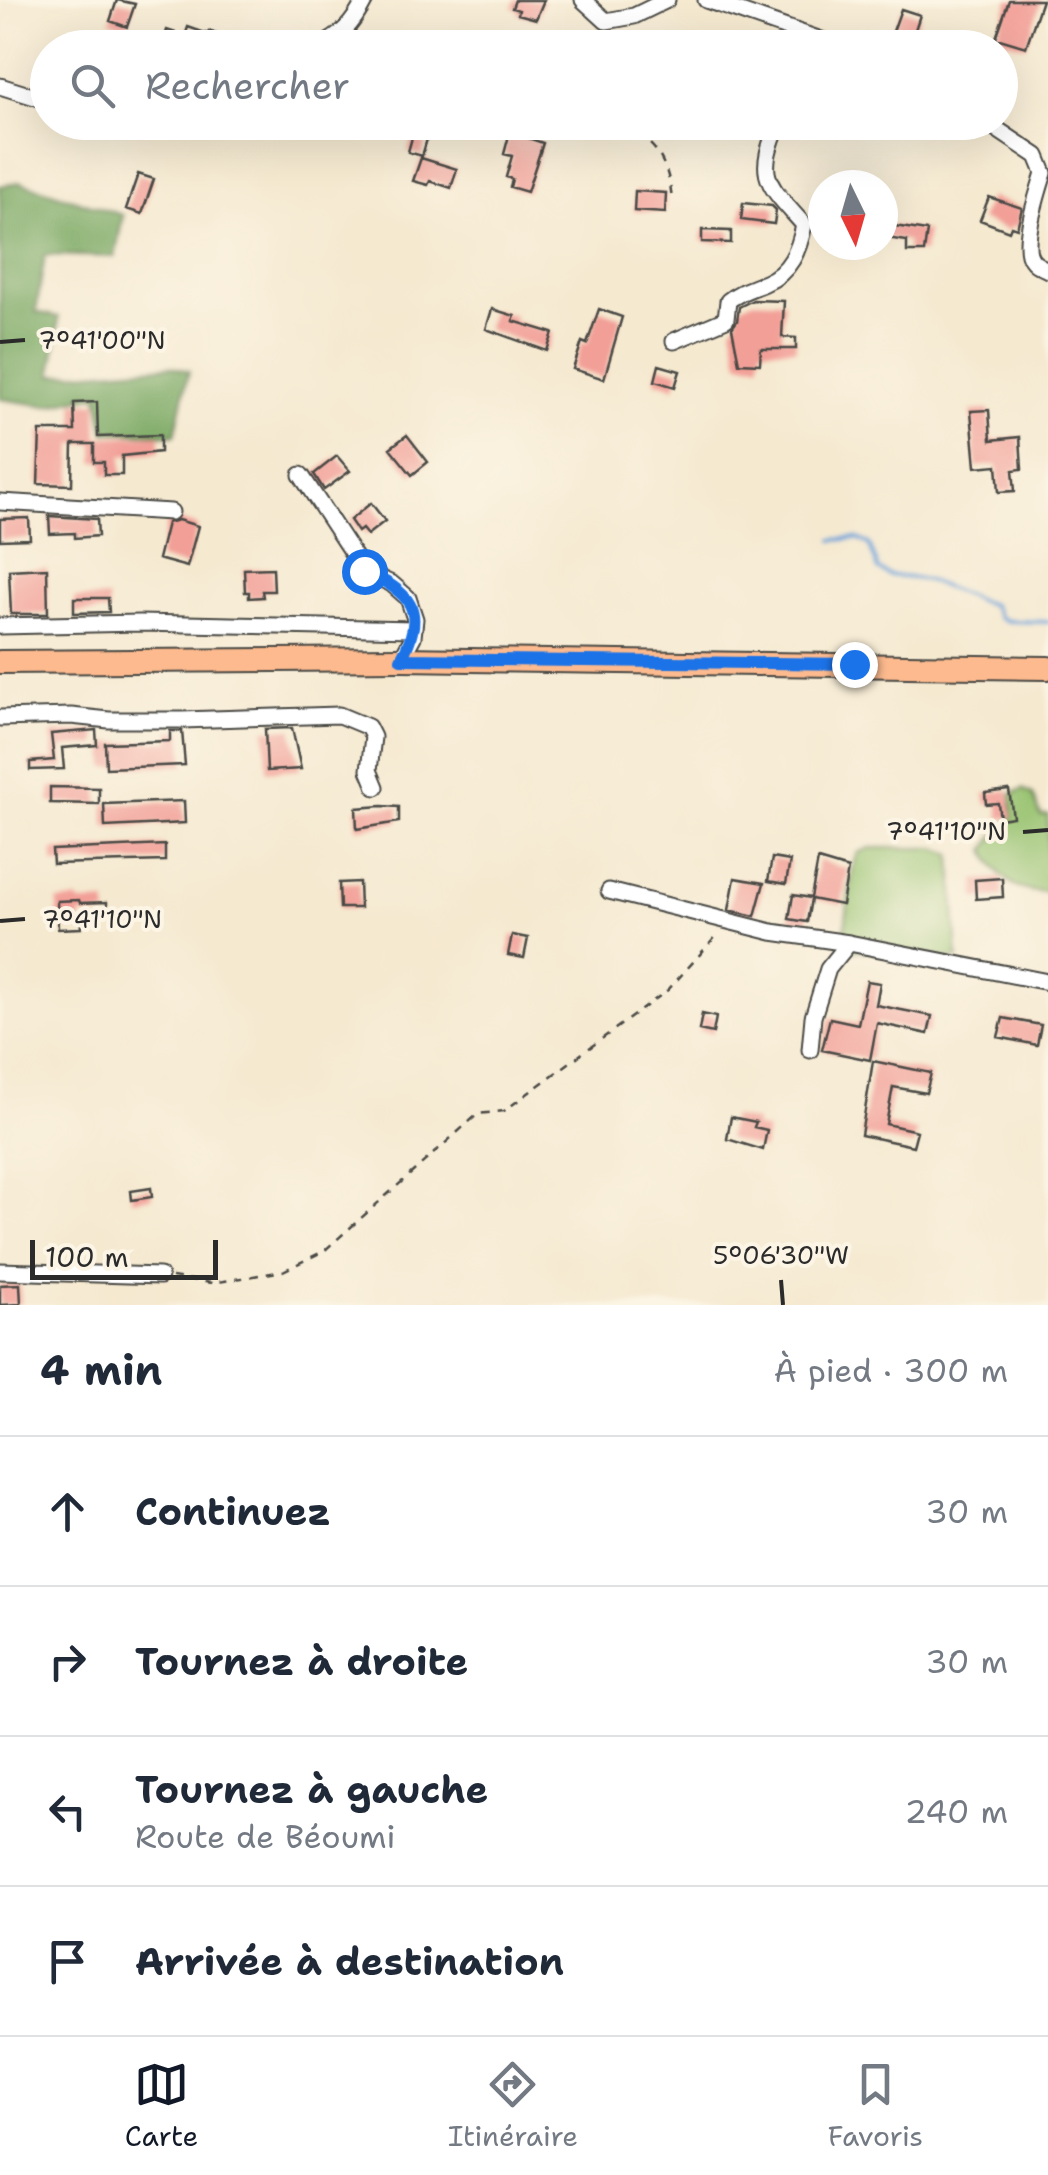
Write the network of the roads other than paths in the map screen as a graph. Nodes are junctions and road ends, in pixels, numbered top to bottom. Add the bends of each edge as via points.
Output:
1 (365, 0) edge
2 (583, 0) edge
3 (667, 0) edge
4 (706, 0) edge
5 (346, 30) edge
6 (785, 30) edge
7 (0, 86) edge
8 (30, 95) edge
9 (771, 140) edge
10 (1013, 140) edge
11 (1048, 270) edge
12 (674, 341) dead end
13 (301, 475) dead end
14 (0, 502) edge
15 (171, 512) dead end
16 (0, 626) edge
17 (414, 629) junction
18 (401, 659) junction
19 (0, 662) edge
20 (1048, 668) edge
21 (0, 718) edge
22 (376, 787) dead end
23 (609, 891) dead end
24 (850, 943) junction
25 (1048, 982) edge
26 (810, 1050) dead end
27 (0, 1271) edge
28 (160, 1276) road end

1 - 5 street
2 - 3 street via 606,21
4 - 6 street
7 - 8 street
9 - 12 street via 767,182 804,225 798,254 771,281 728,301 726,319
10 - 11 street via 1037,156 1044,173 1028,252
13 - 17 street via 364,571 408,598
14 - 15 street
16 - 17 street via 140,622
17 - 18 street
18 - 19 main road
18 - 20 main road
21 - 22 street via 339,714 368,727
23 - 24 street via 772,932
24 - 25 street
24 - 26 street via 828,969
27 - 28 street

